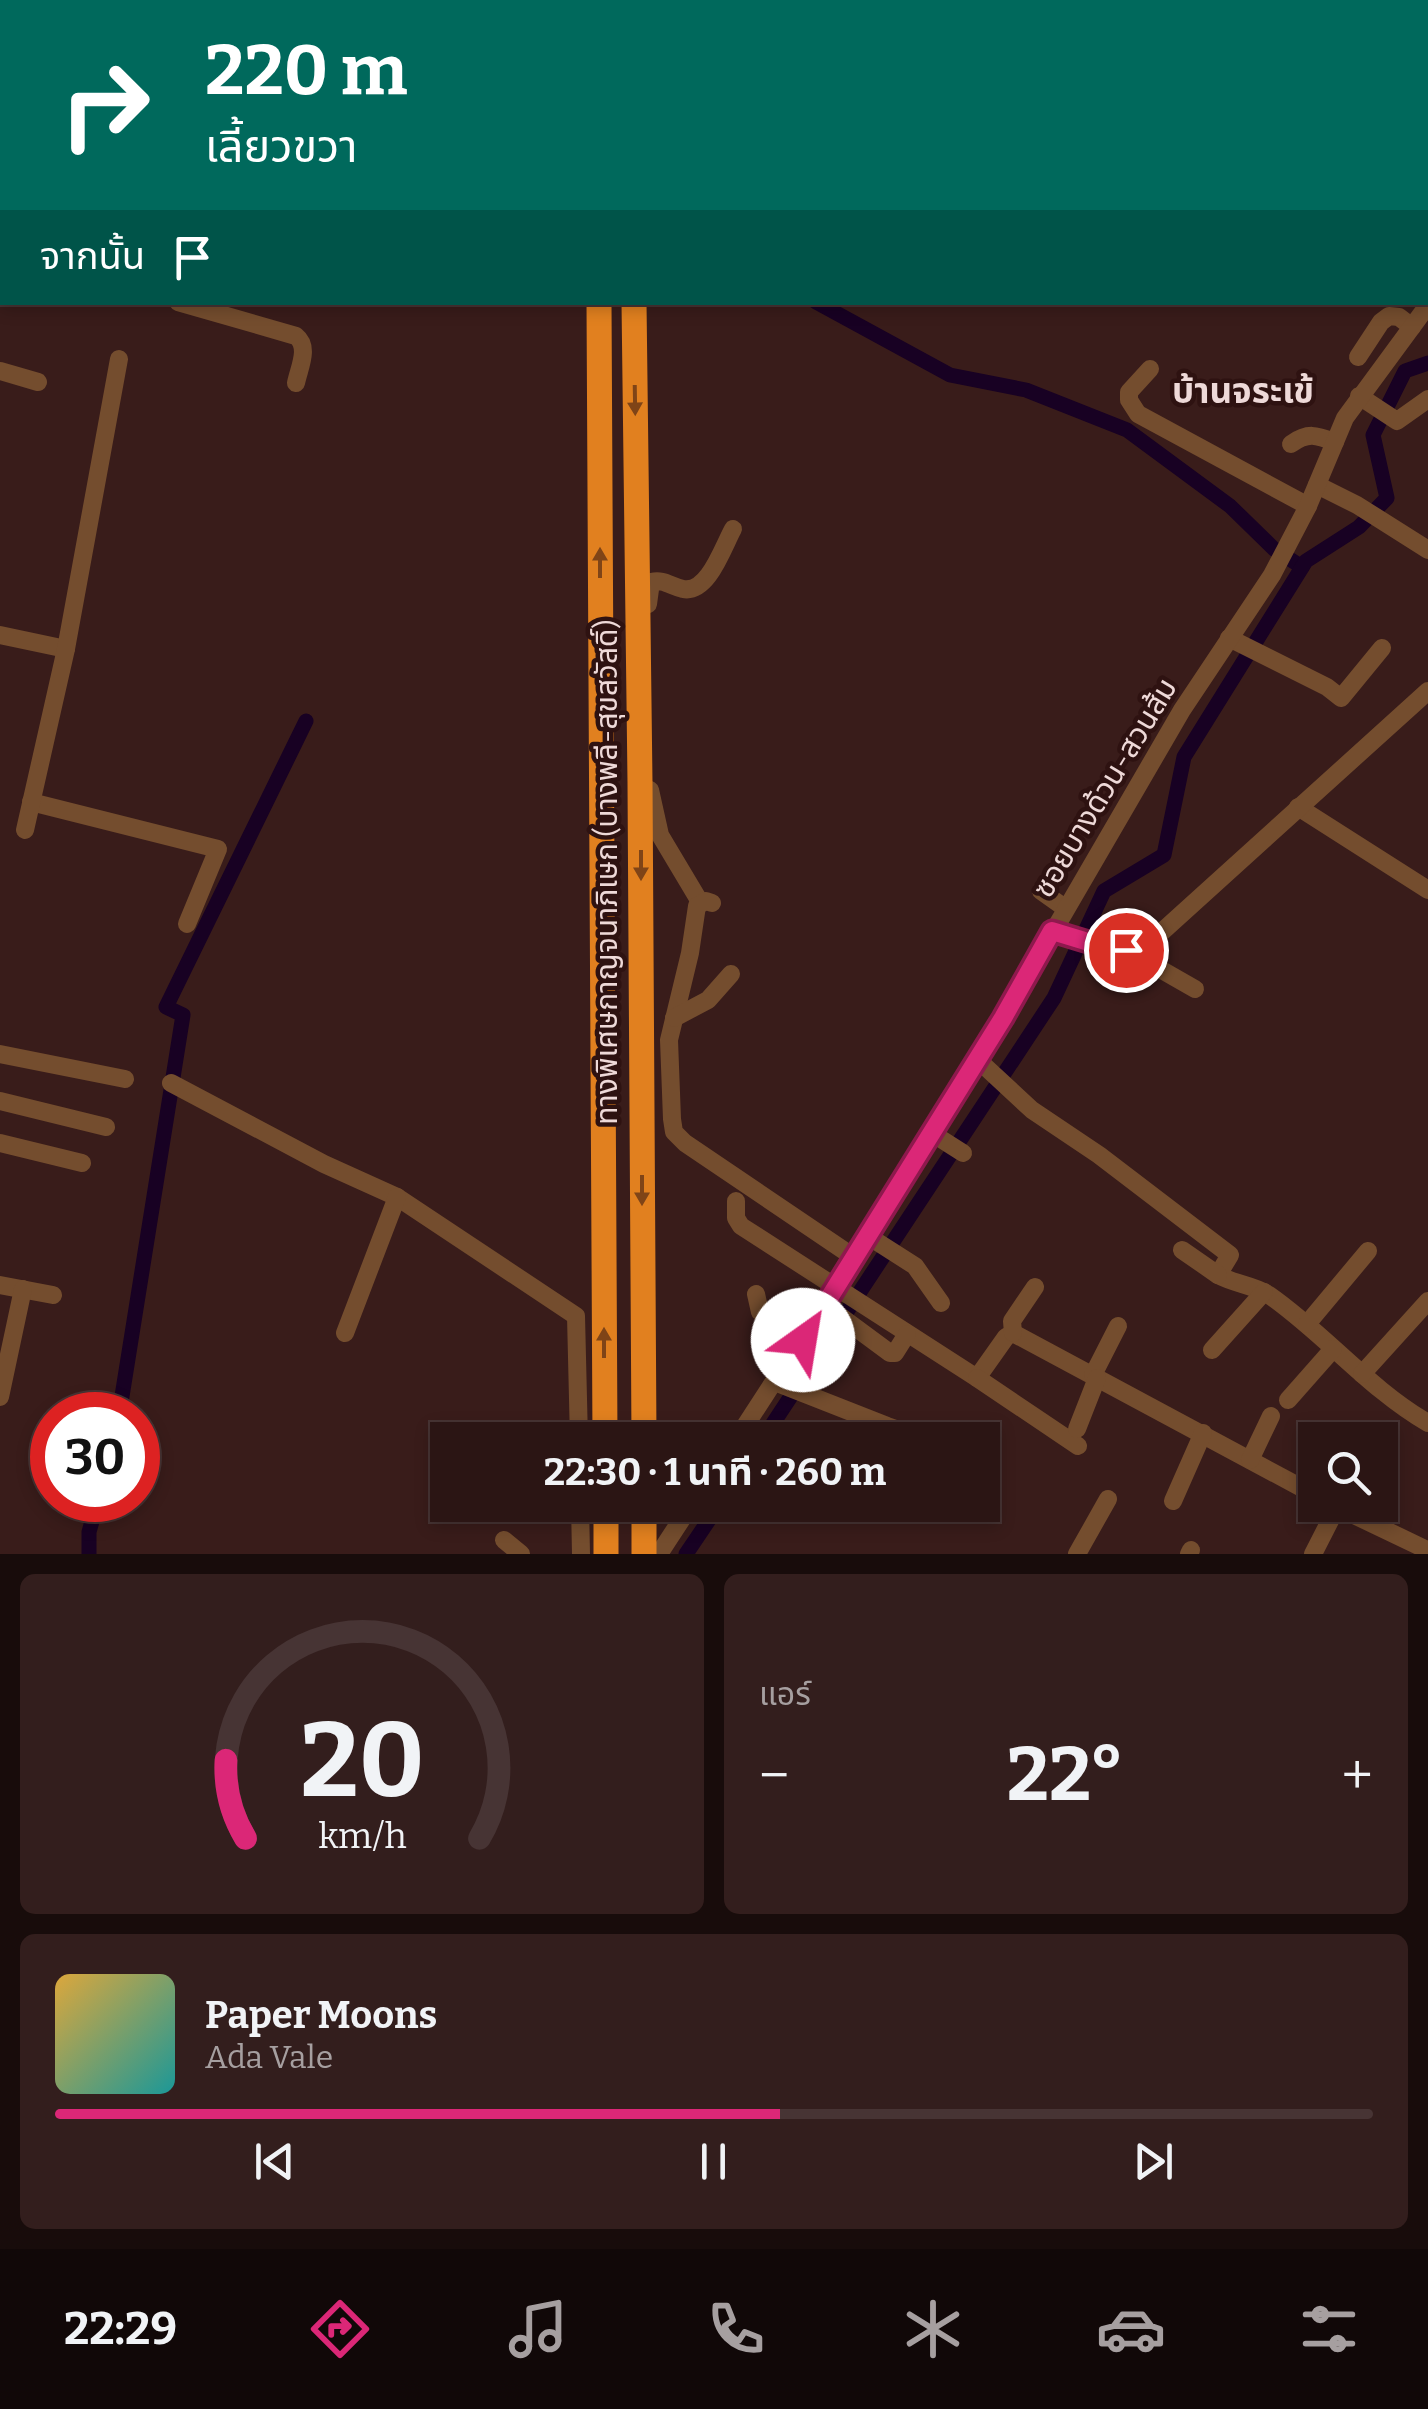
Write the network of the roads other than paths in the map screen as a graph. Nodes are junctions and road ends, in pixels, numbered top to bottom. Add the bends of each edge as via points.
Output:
1 (198, 305) edge
2 (599, 305) edge
3 (634, 305) edge
4 (1428, 305) edge
5 (225, 309) edge
6 (1412, 327) junction
7 (1358, 357) dead end
8 (120, 359) dead end
9 (1150, 369) dead end
10 (0, 370) edge
11 (38, 382) dead end
12 (296, 382) dead end
13 (1363, 399) junction
14 (1428, 399) edge
15 (1335, 442) junction
16 (1291, 444) dead end
17 (1318, 485) junction
18 (1308, 506) junction
19 (733, 529) dead end
20 (1428, 550) edge
21 (0, 635) edge
22 (1234, 641) junction
23 (66, 648) junction
24 (1382, 648) dead end
25 (1428, 691) edge
26 (31, 802) junction
27 (1298, 807) junction
28 (24, 830) dead end
29 (1428, 890) edge
30 (1041, 892) dead end
31 (1066, 908) junction
32 (187, 924) dead end
33 (1055, 932) junction
34 (1137, 951) junction
35 (732, 974) dead end
36 (1196, 989) dead end
37 (674, 1018) junction
38 (0, 1054) edge
39 (984, 1066) junction
40 (125, 1079) dead end
41 (170, 1083) dead end
42 (0, 1101) edge
43 (106, 1127) dead end
44 (935, 1136) junction
45 (0, 1143) edge
46 (960, 1152) dead end
47 (82, 1163) dead end
48 (397, 1196) junction
49 (736, 1202) dead end
50 (879, 1242) junction
51 (1182, 1250) dead end
52 (1368, 1251) dead end
53 (855, 1258) junction
54 (1218, 1274) junction
55 (0, 1285) edge
56 (1035, 1287) dead end
57 (23, 1289) junction
58 (1264, 1292) junction
59 (756, 1294) dead end
60 (53, 1295) dead end
61 (850, 1297) junction
62 (1428, 1301) edge
63 (941, 1303) dead end
64 (835, 1314) junction
65 (1306, 1324) junction
66 (1118, 1326) dead end
67 (346, 1333) dead end
68 (1013, 1333) junction
69 (906, 1334) junction
70 (803, 1340) junction
71 (1334, 1349) junction
72 (1212, 1350) dead end
73 (1362, 1374) junction
74 (1095, 1376) junction
75 (977, 1378) junction
76 (786, 1387) junction
77 (0, 1398) edge
78 (1288, 1400) dead end
79 (1271, 1416) dead end
80 (579, 1422) edge
81 (605, 1422) edge
82 (644, 1422) edge
83 (753, 1422) edge
84 (878, 1422) edge
85 (1428, 1424) edge
86 (1202, 1433) junction
87 (1250, 1460) junction
88 (1298, 1486) edge
89 (1108, 1499) dead end
90 (1173, 1501) dead end
91 (581, 1522) edge
92 (606, 1522) edge
93 (644, 1522) edge
94 (680, 1522) edge
95 (1328, 1522) edge
96 (1369, 1522) edge
97 (504, 1540) dead end
98 (1423, 1547) edge
99 (522, 1554) edge
100 (582, 1554) edge
101 (606, 1554) edge
102 (644, 1554) edge
103 (659, 1554) edge
104 (1077, 1554) edge
105 (1313, 1554) edge

1 - 5 street
81 -> 2 highway, ทางพิเศษกาญจนาภิเษก (บางพลี-สุขสวัสดิ์)
3 -> 82 highway, ทางพิเศษกาญจนาภิเษก (บางพลี-สุขสวัสดิ์)
4 - 6 street
5 - 12 street via 302,340
6 - 7 street via 1389,316
6 - 13 street
8 - 23 street
9 - 18 street via 1129,392 1138,414
10 - 11 street
13 - 14 street via 1394,421
13 - 15 street
15 - 16 street via 1315,434
15 - 17 street
17 - 18 street
17 - 20 street
18 - 22 street, ซอยบางด้วน-สวนส้ม
19 - 37 street via 695,588 659,580 648,588 650,800 660,835 706,902
21 - 23 street
22 - 24 street via 1341,698
22 - 31 street, ซอยบางด้วน-สวนส้ม via 1182,710
23 - 26 street
25 - 27 street
26 - 28 street
26 - 32 street via 218,849
27 - 29 street
27 - 34 street
30 - 31 street
31 - 33 street, ซอยบางด้วน-สวนส้ม
33 - 34 street
33 - 39 street, ซอยบางด้วน-สวนส้ม
34 - 36 street
35 - 37 street via 708,1000
37 - 53 street via 674,1132
38 - 40 street
39 - 44 street, ซอยบางด้วน-สวนส้ม
39 - 54 street via 1032,1110 1230,1256
41 - 48 street
42 - 43 street
44 - 46 street
44 - 50 street, ซอยบางด้วน-สวนส้ม
45 - 47 street
48 - 67 street
48 - 80 street via 576,1316
49 - 61 street via 741,1226
50 - 53 street, ซอยบางด้วน-สวนส้ม
50 - 63 street via 915,1266
51 - 54 street
52 - 65 street
53 - 61 street, ซอยบางด้วน-สวนส้ม
54 - 58 street
55 - 57 street
56 - 68 street via 1012,1321
57 - 60 street
57 - 77 street
58 - 65 street
58 - 72 street
59 - 70 street via 760,1312
61 - 64 street, ซอยบางด้วน-สวนส้ม
61 - 69 street
62 - 73 street
64 - 69 street via 892,1354
64 - 70 street, ซอยบางด้วน-สวนส้ม
65 - 71 street
66 - 74 street
68 - 74 street
68 - 75 street
69 - 75 street
70 - 76 street, ซอยบางด้วน-สวนส้ม
71 - 73 street
71 - 78 street
73 - 85 street
74 - 75 street via 1077,1438
74 - 86 street
76 - 83 street, ซอยบางด้วน-สวนส้ม
76 - 84 street
79 - 87 street
86 - 87 street
86 - 90 street
87 - 88 street
89 - 104 street
91 - 100 street
92 - 101 highway
93 - 102 highway
94 - 103 street
95 - 105 street
96 - 98 street
97 - 99 street

